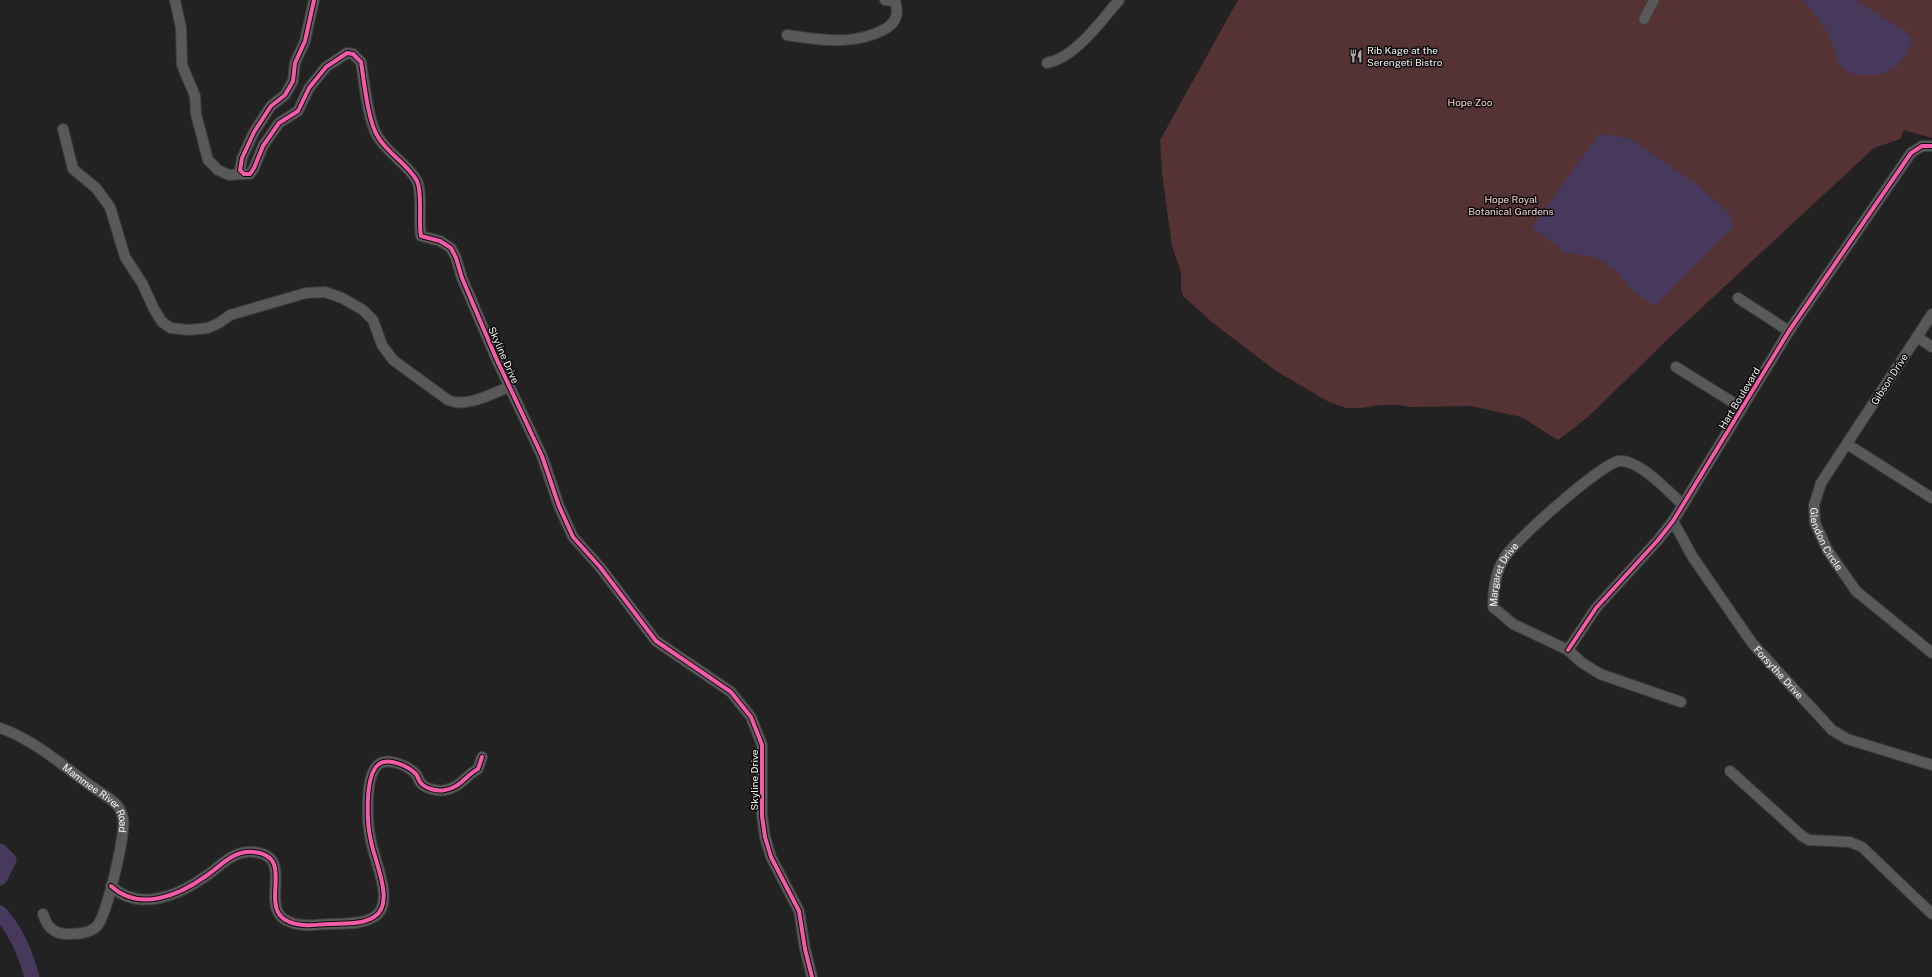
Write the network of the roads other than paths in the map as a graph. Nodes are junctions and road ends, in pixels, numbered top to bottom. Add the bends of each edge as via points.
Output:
1 (175, 0) edge
2 (314, 0) edge
3 (885, 0) edge
4 (1119, 0) edge
5 (1654, 0) edge
6 (1644, 19) dead end
7 (787, 35) dead end
8 (1047, 62) dead end
9 (64, 130) dead end
10 (1932, 146) edge
11 (244, 174) junction
12 (1738, 298) dead end
13 (1932, 314) edge
14 (1789, 331) junction
15 (1917, 337) junction
16 (1932, 347) edge
17 (1676, 367) dead end
18 (509, 387) junction
19 (1742, 408) junction
20 (1847, 444) junction
21 (1932, 498) edge
22 (1683, 505) junction
23 (1673, 521) junction
24 (1568, 650) junction
25 (1932, 653) edge
26 (1681, 702) dead end
27 (0, 728) edge
28 (482, 757) dead end
29 (1932, 765) edge
30 (1730, 771) dead end
31 (111, 886) junction
32 (43, 914) dead end
33 (1932, 914) edge
34 (812, 977) edge

1 - 11 street via 181,28 182,65 195,96 196,114 208,160 218,170 229,175
2 - 11 street via 293,81 285,96 271,106 254,132 242,158 240,170
3 - 7 street via 894,1 897,18 889,27 859,40 839,41
4 - 8 street via 1071,52 1059,60
5 - 6 street
9 - 18 street via 73,169 96,188 110,207 125,257 162,322 172,328 208,328 230,315 306,294 325,292 363,310 374,320 382,345 393,360 448,400 456,403 466,402
10 - 14 street, Hart Boulevard via 1922,146 1911,153
11 - 18 street, Skyline Drive via 250,174 263,146 278,124 298,111 309,88 326,67 347,53 358,58 377,137 417,182 421,236 440,241 451,248
12 - 14 street
13 - 15 street, Gibson Drive
14 - 19 street, Hart Boulevard
15 - 16 street
15 - 20 street, Gibson Drive
17 - 19 street
18 - 34 street, Skyline Drive via 542,456 573,537 600,567 661,647 731,692 751,717 762,745 762,816 765,837 771,857 799,911
19 - 22 street, Hart Boulevard
20 - 21 street
20 - 25 street, Glendon Circle via 1822,483 1814,505 1815,523 1828,551 1856,591
22 - 23 street, Hart Boulevard
22 - 24 street, Margaret Drive via 1639,466 1619,461 1577,489 1546,515 1505,556 1493,586 1493,607 1513,624
23 - 24 street, Hart Boulevard via 1596,608
23 - 29 street, Forsythe Drive via 1692,556 1752,643 1832,730 1847,739
24 - 26 street, Margaret Drive via 1600,674
27 - 31 street, Mammee River Road via 41,749 117,805 123,817 123,839
28 - 31 street via 478,769 470,772 453,788 443,791 428,788 421,783 416,774 403,765 392,762 380,763 374,768 368,790 370,841 382,880 384,900 382,909 375,917 361,922 304,926 285,921 276,911 274,902 277,874 275,864 262,853 247,852 231,856 205,877 168,896 142,901 120,895
30 - 33 street via 1802,836 1809,840 1850,842 1862,847
31 - 32 street, Mammee River Road via 105,910 97,927 77,934 60,933 47,926

